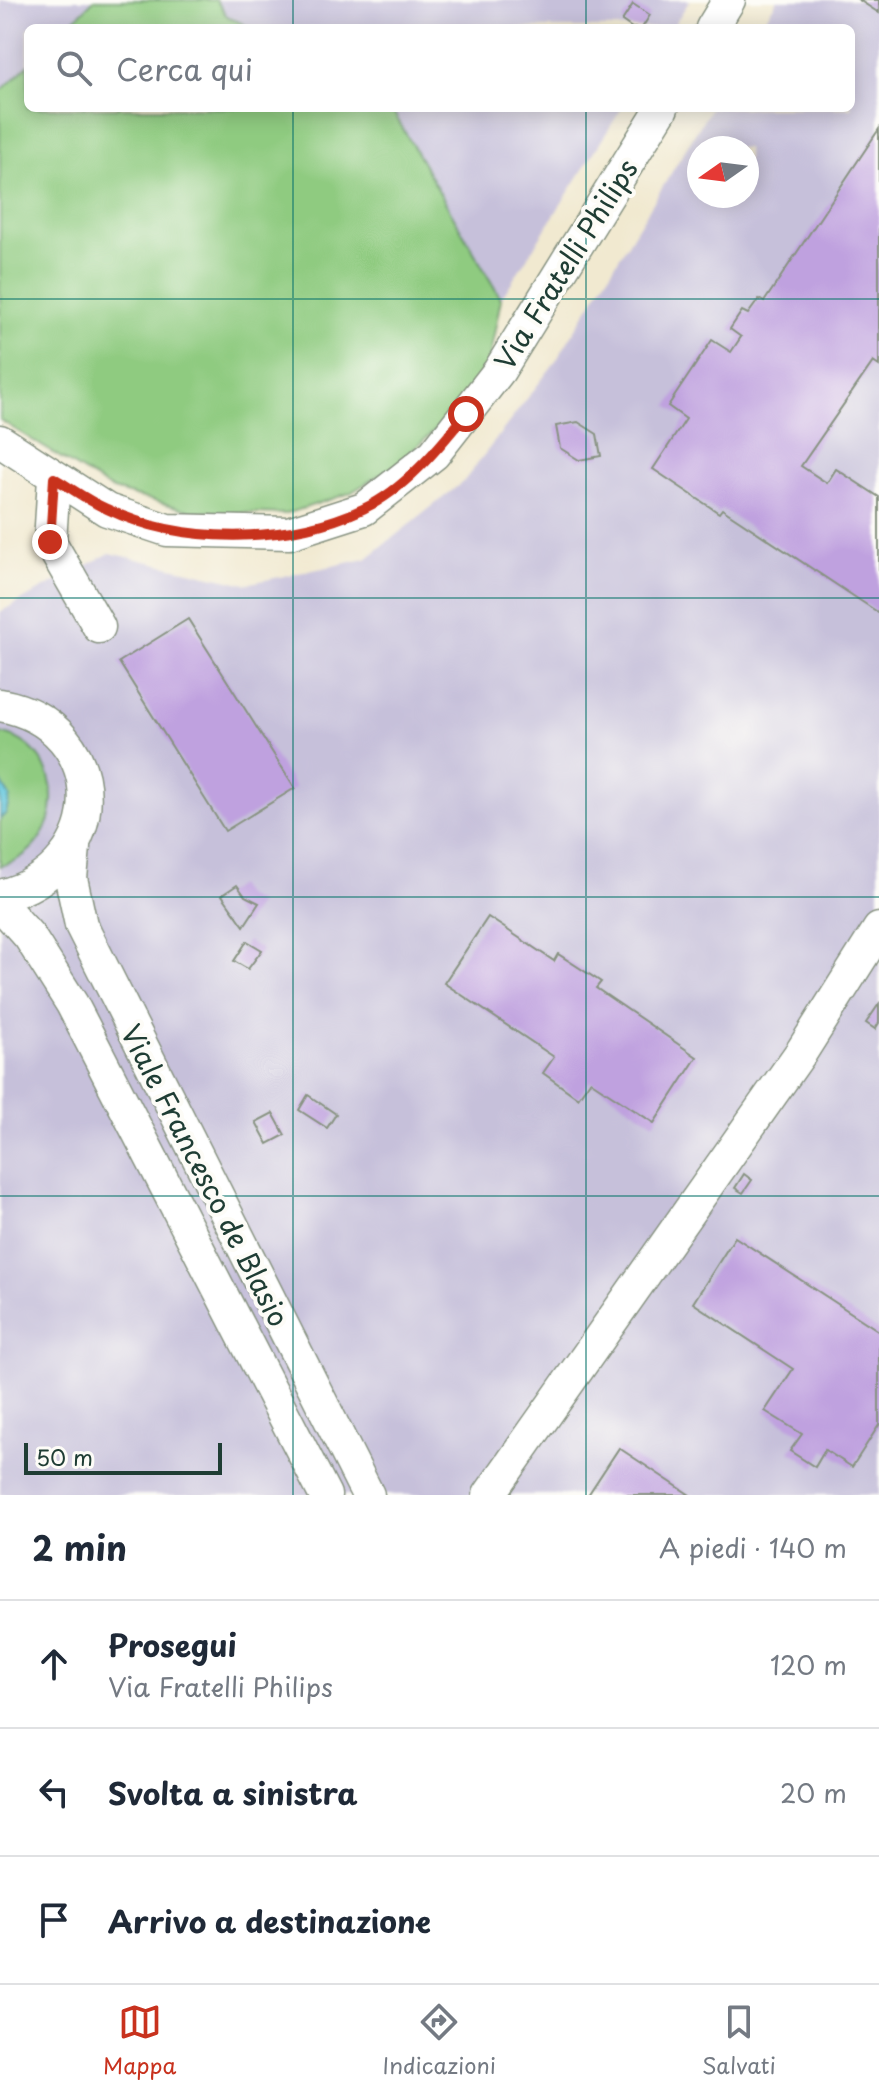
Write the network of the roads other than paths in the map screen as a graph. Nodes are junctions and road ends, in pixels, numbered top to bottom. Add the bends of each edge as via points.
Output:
1 (729, 0) edge
2 (714, 24) edge
3 (660, 112) edge
4 (0, 441) edge
5 (54, 478) junction
6 (99, 627) dead end
7 (0, 705) edge
8 (74, 847) junction
9 (0, 896) edge
10 (0, 904) edge
11 (879, 929) edge
12 (325, 1495) edge
13 (368, 1495) edge
14 (489, 1495) edge

1 - 2 street
3 - 5 street, Via Fratelli Philips via 499,371 434,454 364,509 289,533 167,530 107,510
4 - 5 street, Via Fratelli Philips
5 - 6 street via 50,542
7 - 8 street via 43,721 64,740 78,765 85,792
8 - 9 street via 54,873 26,890
8 - 13 street, Viale Francesco de Blasio via 71,878 81,925
10 - 12 street, Viale Francesco de Blasio via 29,936 72,1004
11 - 14 street via 802,1051

